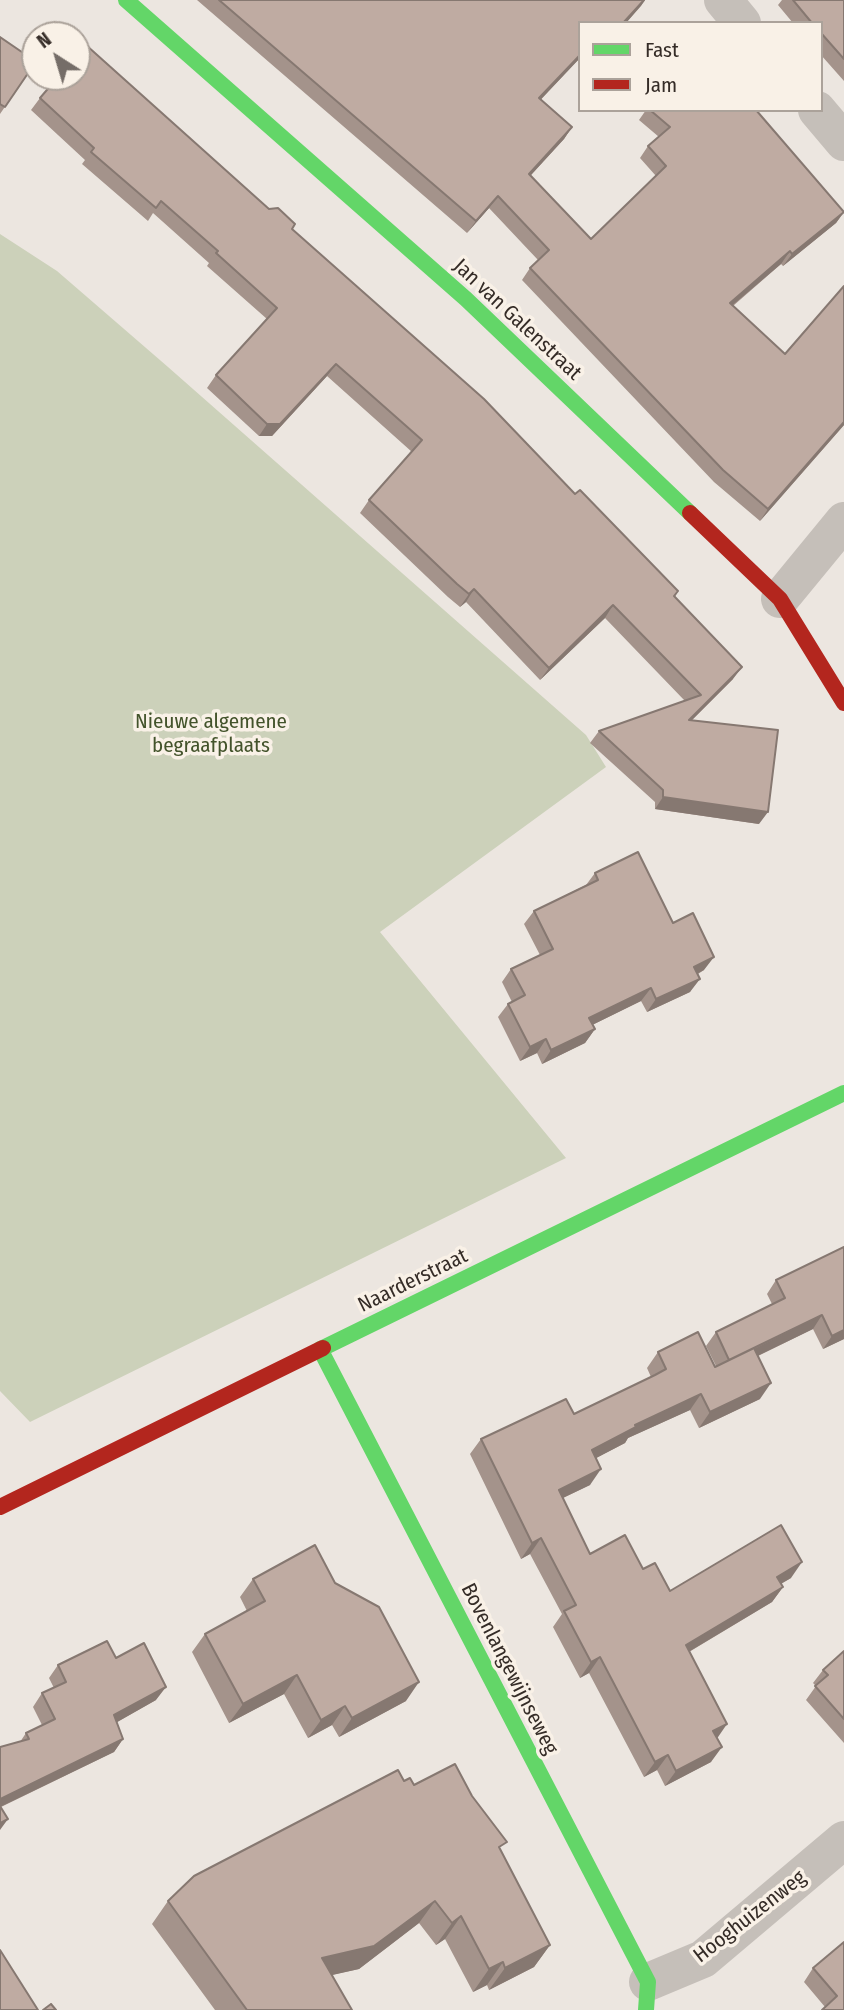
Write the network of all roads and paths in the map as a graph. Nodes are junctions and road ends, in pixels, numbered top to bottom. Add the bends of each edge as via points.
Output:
1 (127, 0) edge
2 (723, 0) edge
3 (740, 21) edge
4 (819, 112) edge
5 (844, 142) edge
6 (844, 521) edge
7 (780, 599) junction
8 (844, 703) edge
9 (844, 1093) edge
10 (320, 1349) junction
11 (0, 1507) edge
12 (844, 1840) edge
13 (647, 1996) edge

1 - 7 street, Jan van Galenstraat via 466,299
2 - 3 street
4 - 5 street
6 - 7 street
7 - 8 street, Jan van Galenstraat
9 - 10 street, Naarderstraat
10 - 11 street, Naarderstraat
10 - 13 street, Bovenlangewijnseweg
12 - 13 street, Hooghuizenweg via 703,1959

